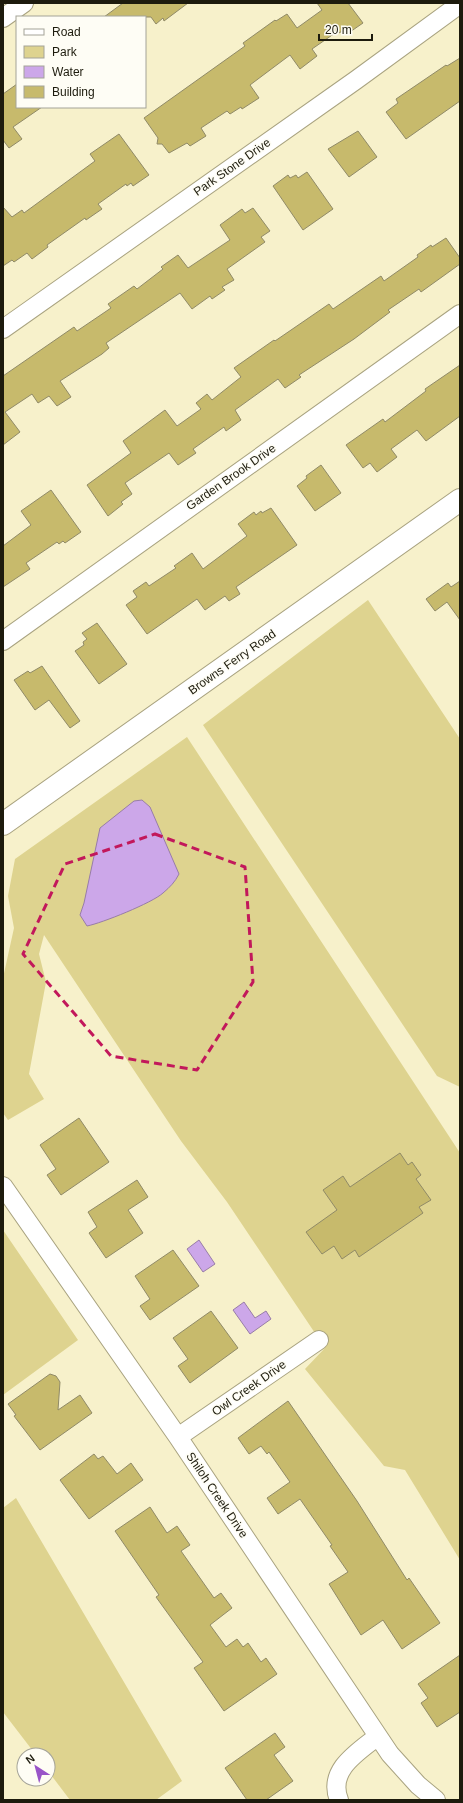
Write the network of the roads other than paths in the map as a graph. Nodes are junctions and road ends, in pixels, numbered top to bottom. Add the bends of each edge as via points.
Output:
1 (24, 3) edge
2 (460, 4) edge
3 (3, 18) edge
4 (460, 314) edge
5 (3, 329) edge
6 (460, 500) edge
7 (3, 641) edge
8 (3, 824) edge
9 (3, 1186) edge
10 (319, 1340) dead end
11 (178, 1437) junction
12 (378, 1736) junction
13 (339, 1800) edge
14 (436, 1800) edge

1 - 3 street
2 - 5 street, Park Stone Drive
4 - 7 street, Garden Brook Drive
6 - 8 street, Browns Ferry Road
9 - 11 street, Shiloh Creek Drive
10 - 11 street, Owl Creek Drive
11 - 12 street, Shiloh Creek Drive
12 - 13 street via 350,1758 338,1776 336,1791
12 - 14 street, Shiloh Creek Drive via 395,1760

